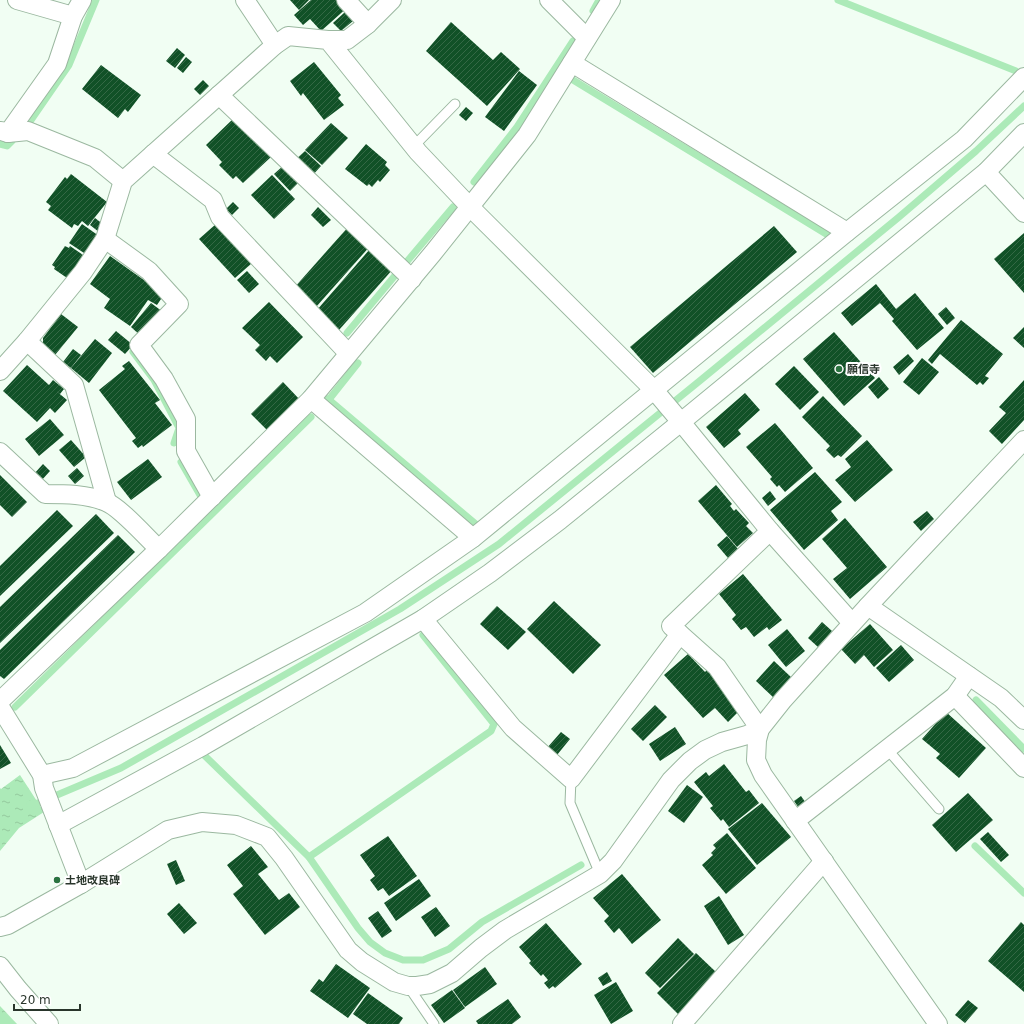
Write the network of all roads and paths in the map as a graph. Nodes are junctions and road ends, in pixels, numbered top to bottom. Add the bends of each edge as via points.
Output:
1 (17, 0) edge
2 (82, 0) edge
3 (245, 0) edge
4 (346, 0) edge
5 (392, 0) edge
6 (549, 0) edge
7 (611, 0) edge
8 (73, 16) junction
9 (368, 24) junction
10 (587, 38) junction
11 (328, 40) junction
12 (275, 45) junction
13 (572, 63) junction
14 (1024, 78) edge
15 (219, 95) junction
16 (455, 104) dead end
17 (4, 132) edge
18 (1024, 133) edge
19 (413, 146) junction
20 (153, 154) junction
21 (986, 172) junction
22 (123, 181) junction
23 (471, 208) junction
24 (1024, 213) edge
25 (848, 232) junction
26 (105, 239) junction
27 (412, 278) junction
28 (27, 341) junction
29 (348, 354) junction
30 (0, 371) edge
31 (656, 393) junction
32 (311, 399) junction
33 (679, 420) junction
34 (1024, 440) edge
35 (0, 452) edge
36 (212, 497) junction
37 (107, 502) junction
38 (770, 531) junction
39 (473, 538) junction
40 (159, 549) junction
41 (868, 606) junction
42 (423, 619) junction
43 (852, 623) junction
44 (680, 634) junction
45 (969, 676) junction
46 (955, 696) junction
47 (0, 701) edge
48 (0, 707) edge
49 (1024, 720) edge
50 (760, 730) junction
51 (887, 749) junction
52 (1024, 768) edge
53 (571, 779) junction
54 (43, 782) junction
55 (939, 809) dead end
56 (795, 821) junction
57 (56, 822) junction
58 (824, 861) junction
59 (600, 874) junction
60 (81, 884) junction
61 (0, 927) edge
62 (0, 966) edge
63 (408, 986) junction
64 (49, 1024) edge
65 (434, 1024) edge
66 (682, 1024) edge
67 (938, 1024) edge

1 - 8 street
2 - 8 street
3 - 12 street
4 - 9 street
5 - 9 street
6 - 10 street
7 - 10 street
8 - 17 street via 57,64
9 - 11 street via 347,40
10 - 13 street
11 - 12 street via 288,36
11 - 19 street
12 - 15 street
13 - 23 street via 528,135
13 - 25 street
14 - 25 street via 964,139
15 - 20 street
15 - 27 street
16 - 19 lane
17 - 22 street via 28,131 95,158
18 - 21 street
19 - 23 street
20 - 22 street
20 - 29 street via 213,200 220,217
21 - 24 street
21 - 33 street
22 - 26 street
23 - 27 street
23 - 31 street
25 - 31 street
26 - 28 street via 83,272
26 - 36 street via 149,271 179,304 139,345 164,379 186,419 186,451
27 - 29 street
28 - 30 street
28 - 37 street via 74,385
29 - 32 street
31 - 33 street
31 - 39 street
32 - 36 street
32 - 39 street
33 - 38 street
33 - 42 street via 554,525
34 - 41 street
35 - 37 street via 45,494 74,495
36 - 40 street
37 - 40 street via 120,511
38 - 43 street
38 - 44 street via 671,626
39 - 54 street via 365,613
40 - 47 street
41 - 43 street
41 - 45 street
42 - 53 street via 513,728
42 - 57 street via 203,746
43 - 50 street via 783,700
44 - 50 street via 717,667
44 - 53 street
45 - 46 street
45 - 49 street via 1001,698
46 - 51 street
46 - 52 street
48 - 54 street
50 - 56 street via 756,760 763,775
50 - 59 street via 722,742 690,761 671,780 613,862
51 - 55 lane
51 - 56 street
53 - 59 lane via 570,803
54 - 57 street
56 - 58 street
57 - 60 street
58 - 66 street
58 - 67 street
59 - 63 street via 506,930 452,973 430,984
60 - 61 street
60 - 63 street via 168,830 202,822 236,825 267,837 348,950 378,973
62 - 64 street
63 - 65 lane

